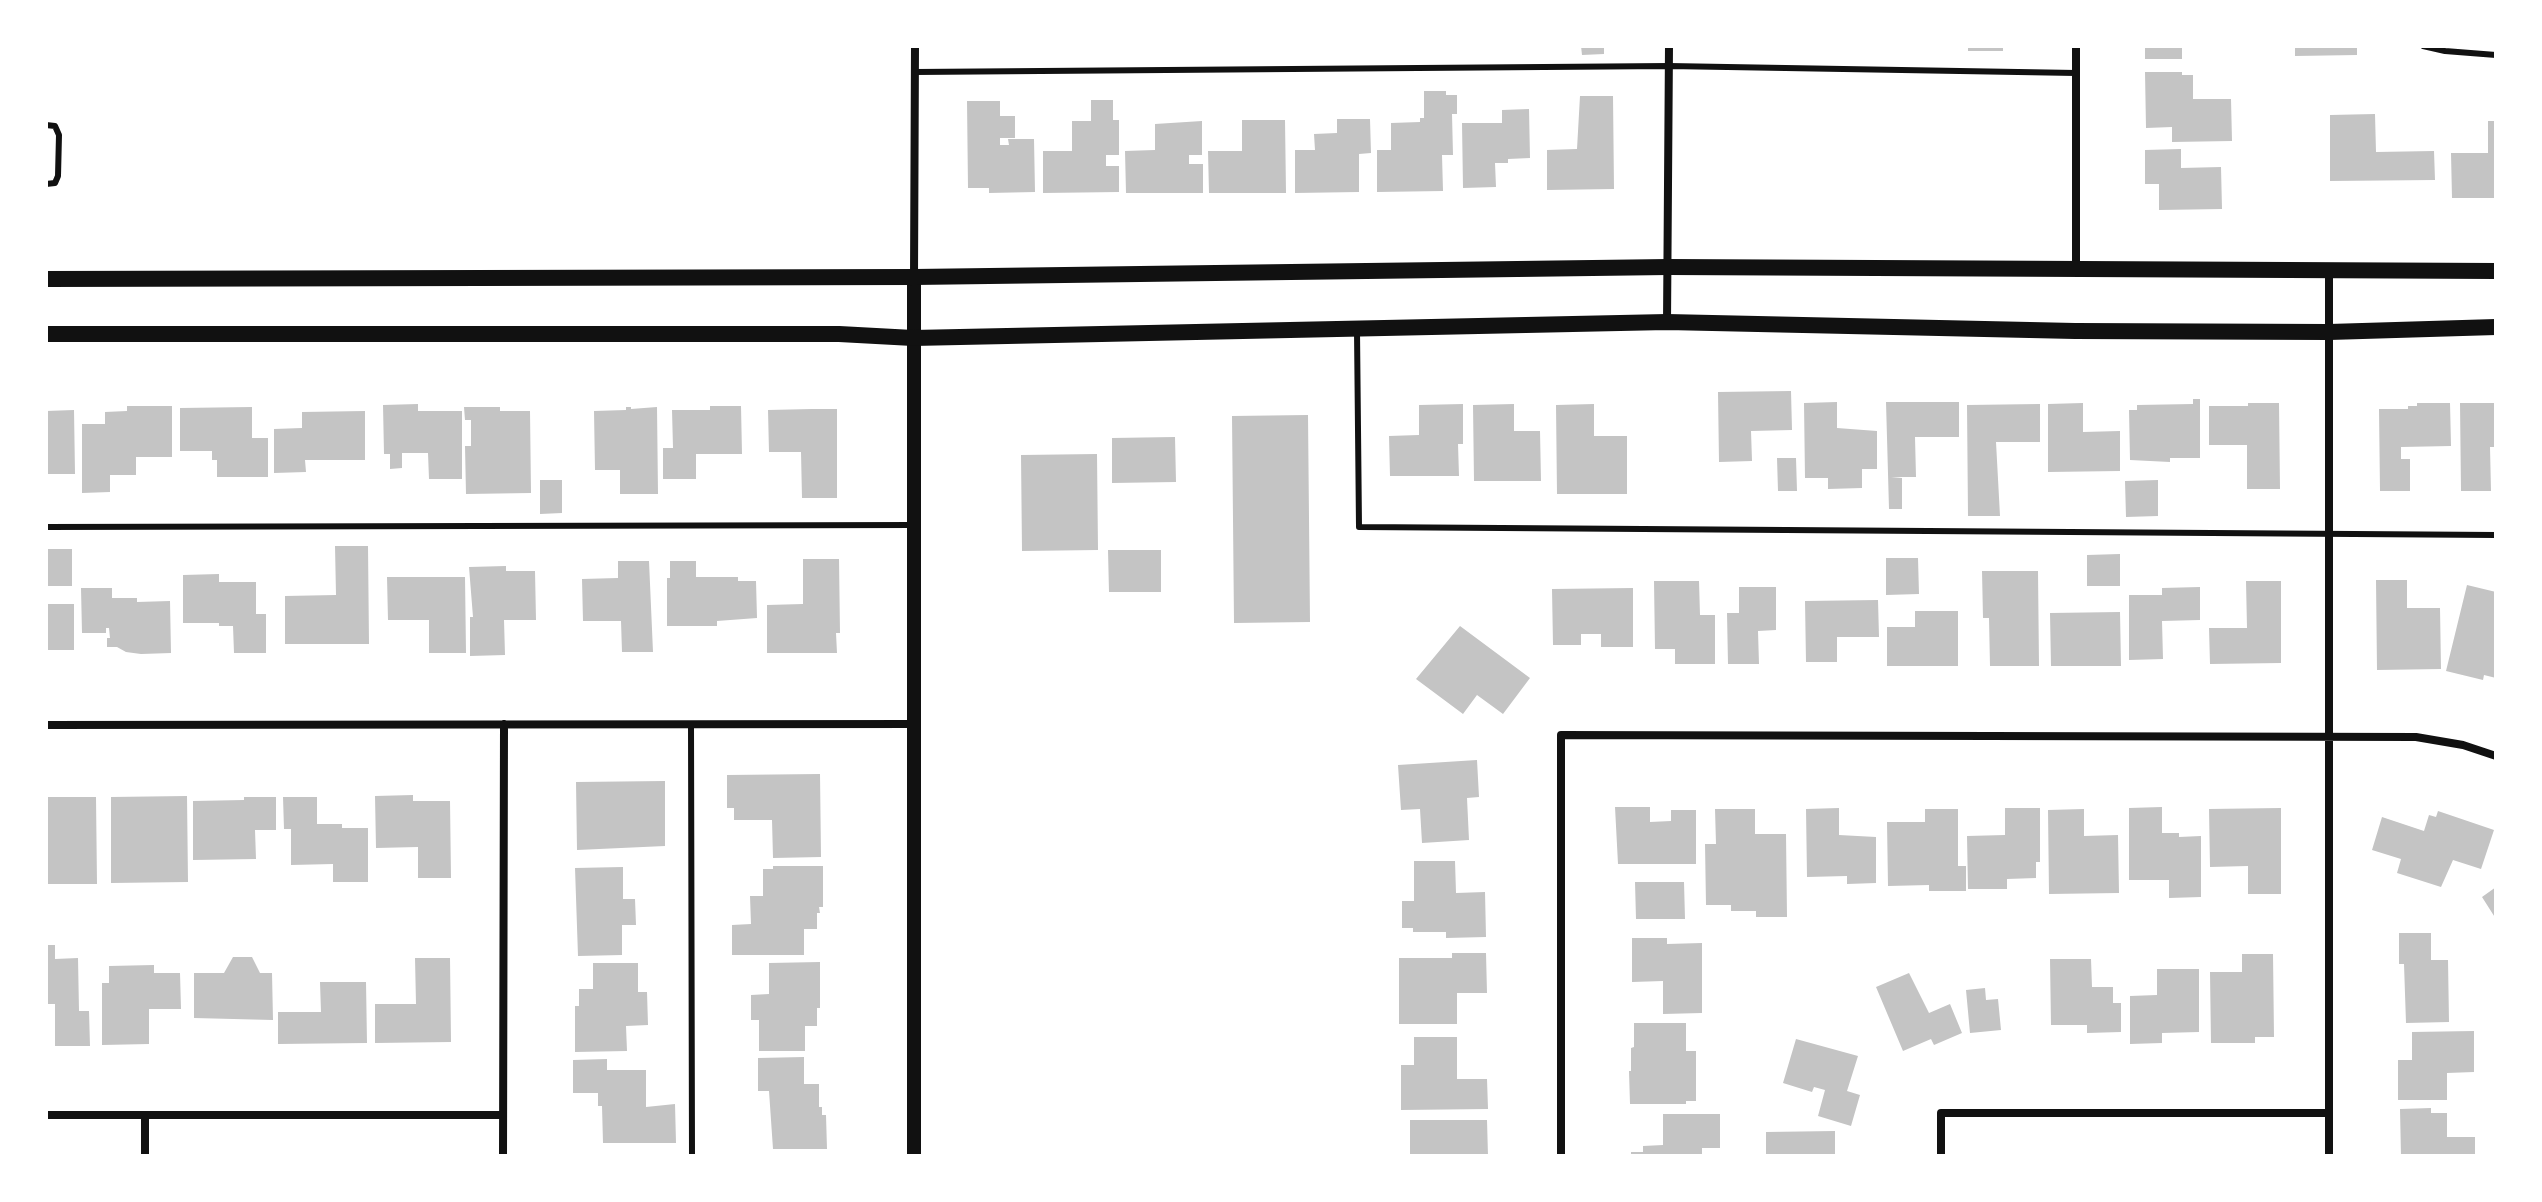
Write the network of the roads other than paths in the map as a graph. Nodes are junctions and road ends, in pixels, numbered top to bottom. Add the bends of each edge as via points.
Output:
1 (915, 46) edge
2 (1669, 46) edge
3 (2076, 46) edge
4 (2423, 46) edge
5 (2496, 55) edge
6 (1669, 66) junction
7 (915, 72) junction
8 (2076, 73) junction
9 (46, 125) edge
10 (46, 184) edge
11 (1668, 267) junction
12 (2076, 270) junction
13 (2496, 271) edge
14 (2329, 272) junction
15 (914, 277) junction
16 (46, 279) edge
17 (1667, 322) junction
18 (2496, 327) edge
19 (1357, 328) junction
20 (2329, 332) junction
21 (46, 334) edge
22 (913, 338) junction
23 (914, 525) junction
24 (46, 527) edge
25 (2329, 533) junction
26 (2496, 535) edge
27 (504, 724) junction
28 (691, 724) junction
29 (915, 724) junction
30 (46, 725) edge
31 (2329, 736) junction
32 (2496, 756) edge
33 (2329, 1113) junction
34 (46, 1115) edge
35 (145, 1115) junction
36 (503, 1115) junction
37 (145, 1156) edge
38 (503, 1156) edge
39 (692, 1156) edge
40 (914, 1156) edge
41 (1561, 1156) edge
42 (1941, 1156) edge
43 (2329, 1156) edge

1 - 7 street
2 - 6 street
3 - 8 street
4 - 5 lane
6 - 7 lane
6 - 8 lane
6 - 11 street
7 - 15 street
8 - 12 street
9 - 10 lane via 58,129 59,149 57,180
11 - 12 main road
11 - 15 main road
11 - 17 street
12 - 14 main road
13 - 14 main road
14 - 20 street
15 - 16 main road
15 - 22 street
17 - 19 main road
17 - 20 main road
18 - 20 main road
19 - 22 main road
19 - 25 lane via 1359,527
20 - 25 street
21 - 22 main road
22 - 23 street
23 - 24 lane
23 - 29 street
25 - 26 lane
25 - 31 street
27 - 28 street
27 - 30 street
27 - 36 street
28 - 29 street
28 - 39 lane
29 - 40 street
31 - 32 street via 2416,737
31 - 33 street
31 - 41 street via 1561,735
33 - 42 street via 1941,1113
33 - 43 street
34 - 35 street
35 - 36 street
35 - 37 street
36 - 38 street

